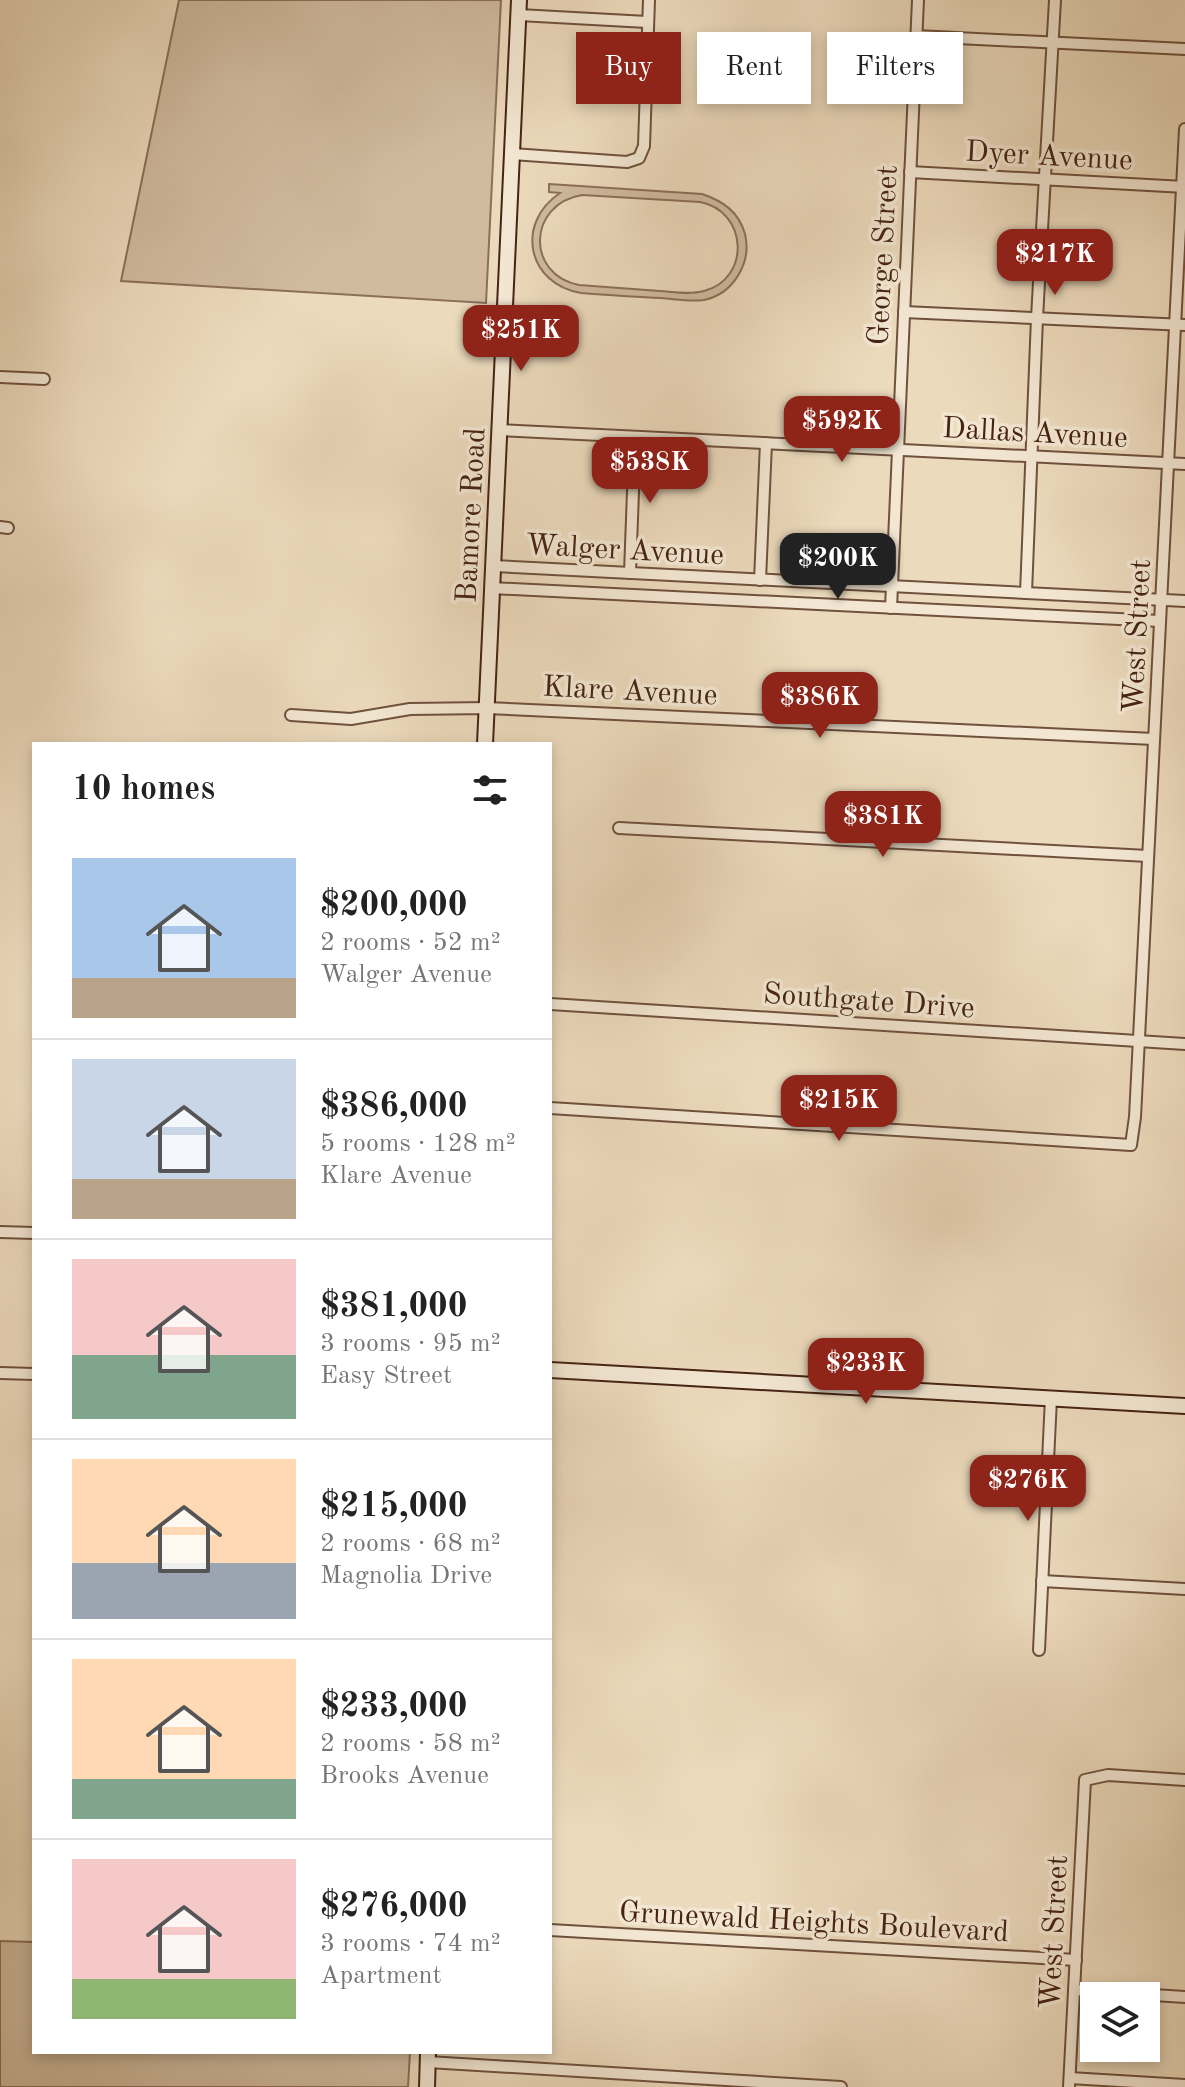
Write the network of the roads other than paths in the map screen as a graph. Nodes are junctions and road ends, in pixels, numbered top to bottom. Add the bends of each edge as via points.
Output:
1 (649, 0) edge
2 (918, 0) edge
3 (1055, 0) edge
4 (519, 8) edge
5 (647, 22) junction
6 (916, 32) edge
7 (963, 38) edge
8 (1053, 42) junction
9 (1185, 49) edge
10 (913, 104) edge
11 (1185, 129) edge
12 (512, 154) junction
13 (910, 172) junction
14 (1046, 179) junction
15 (1184, 186) edge
16 (904, 312) junction
17 (1037, 318) junction
18 (1180, 325) edge
19 (0, 377) edge
20 (44, 379) dead end
21 (500, 430) junction
22 (635, 437) junction
23 (766, 443) junction
24 (897, 449) junction
25 (1032, 456) junction
26 (1168, 463) junction
27 (1185, 464) edge
28 (493, 566) junction
29 (630, 573) junction
30 (760, 580) junction
31 (892, 586) junction
32 (492, 588) junction
33 (1026, 593) junction
34 (1161, 600) junction
35 (1185, 601) edge
36 (891, 608) junction
37 (1160, 621) junction
38 (487, 708) junction
39 (291, 715) dead end
40 (1154, 739) junction
41 (485, 742) edge
42 (619, 828) dead end
43 (1148, 856) junction
44 (552, 1004) edge
45 (1139, 1041) junction
46 (1185, 1044) edge
47 (552, 1108) edge
48 (0, 1232) edge
49 (32, 1233) edge
50 (552, 1370) edge
51 (0, 1373) edge
52 (32, 1374) edge
53 (1051, 1398) junction
54 (1185, 1406) edge
55 (1042, 1581) junction
56 (1185, 1589) edge
57 (1039, 1650) dead end
58 (1185, 1780) edge
59 (552, 1930) edge
60 (1076, 1960) junction
61 (1074, 1990) junction
62 (1185, 1997) edge
63 (428, 2057) edge
64 (1069, 2082) edge
65 (1185, 2085) edge
66 (427, 2087) edge
67 (841, 2087) edge

1 - 5 street
2 - 6 street, George Street
3 - 8 street
4 - 5 street
4 - 12 street, Bamore Road
5 - 12 street via 644,146 639,158 627,162
7 - 8 street
8 - 9 street
8 - 14 street
10 - 13 street, George Street
11 - 15 street, West Street
12 - 21 street, Bamore Road
13 - 14 street, Dyer Avenue
13 - 16 street, George Street
14 - 15 street, Dyer Avenue
14 - 17 street
15 - 18 street, West Street
16 - 17 street
16 - 24 street, George Street
17 - 18 street
17 - 25 street
18 - 26 street, West Street
19 - 20 street
21 - 22 street, Dallas Avenue
21 - 28 street, Bamore Road
22 - 23 street, Dallas Avenue
22 - 29 street
23 - 24 street, Dallas Avenue
23 - 30 street
24 - 25 street, Dallas Avenue
24 - 31 street, George Street
25 - 26 street, Dallas Avenue
25 - 33 street
26 - 27 street, Dallas Avenue
26 - 34 street, West Street
28 - 29 street, Walger Avenue
28 - 32 street, Bamore Road
29 - 30 street, Walger Avenue
30 - 31 street, Walger Avenue
31 - 33 street, Walger Avenue
31 - 36 street, George Street
32 - 36 street, Walger Avenue
32 - 38 street, Bamore Road
33 - 34 street, Walger Avenue
34 - 35 street, Walger Avenue
34 - 37 street, West Street
36 - 37 street, Walger Avenue
37 - 40 street, West Street
38 - 39 street, Klare Avenue via 410,709 351,719
38 - 40 street, Klare Avenue
38 - 41 street, Bamore Road
40 - 43 street, West Street
42 - 43 street
43 - 45 street, West Street
44 - 45 street, Southgate Drive
45 - 46 street, Southgate Drive
45 - 47 street, West Street via 1131,1145
48 - 49 street
50 - 53 street
51 - 52 street
53 - 54 street
53 - 55 street
55 - 56 street
55 - 57 street
58 - 60 street, West Street via 1108,1775 1085,1780
59 - 60 street, Grunewald Heights Boulevard
60 - 61 street, West Street
61 - 62 street
61 - 64 street, West Street
63 - 66 street
63 - 67 street
64 - 65 street

